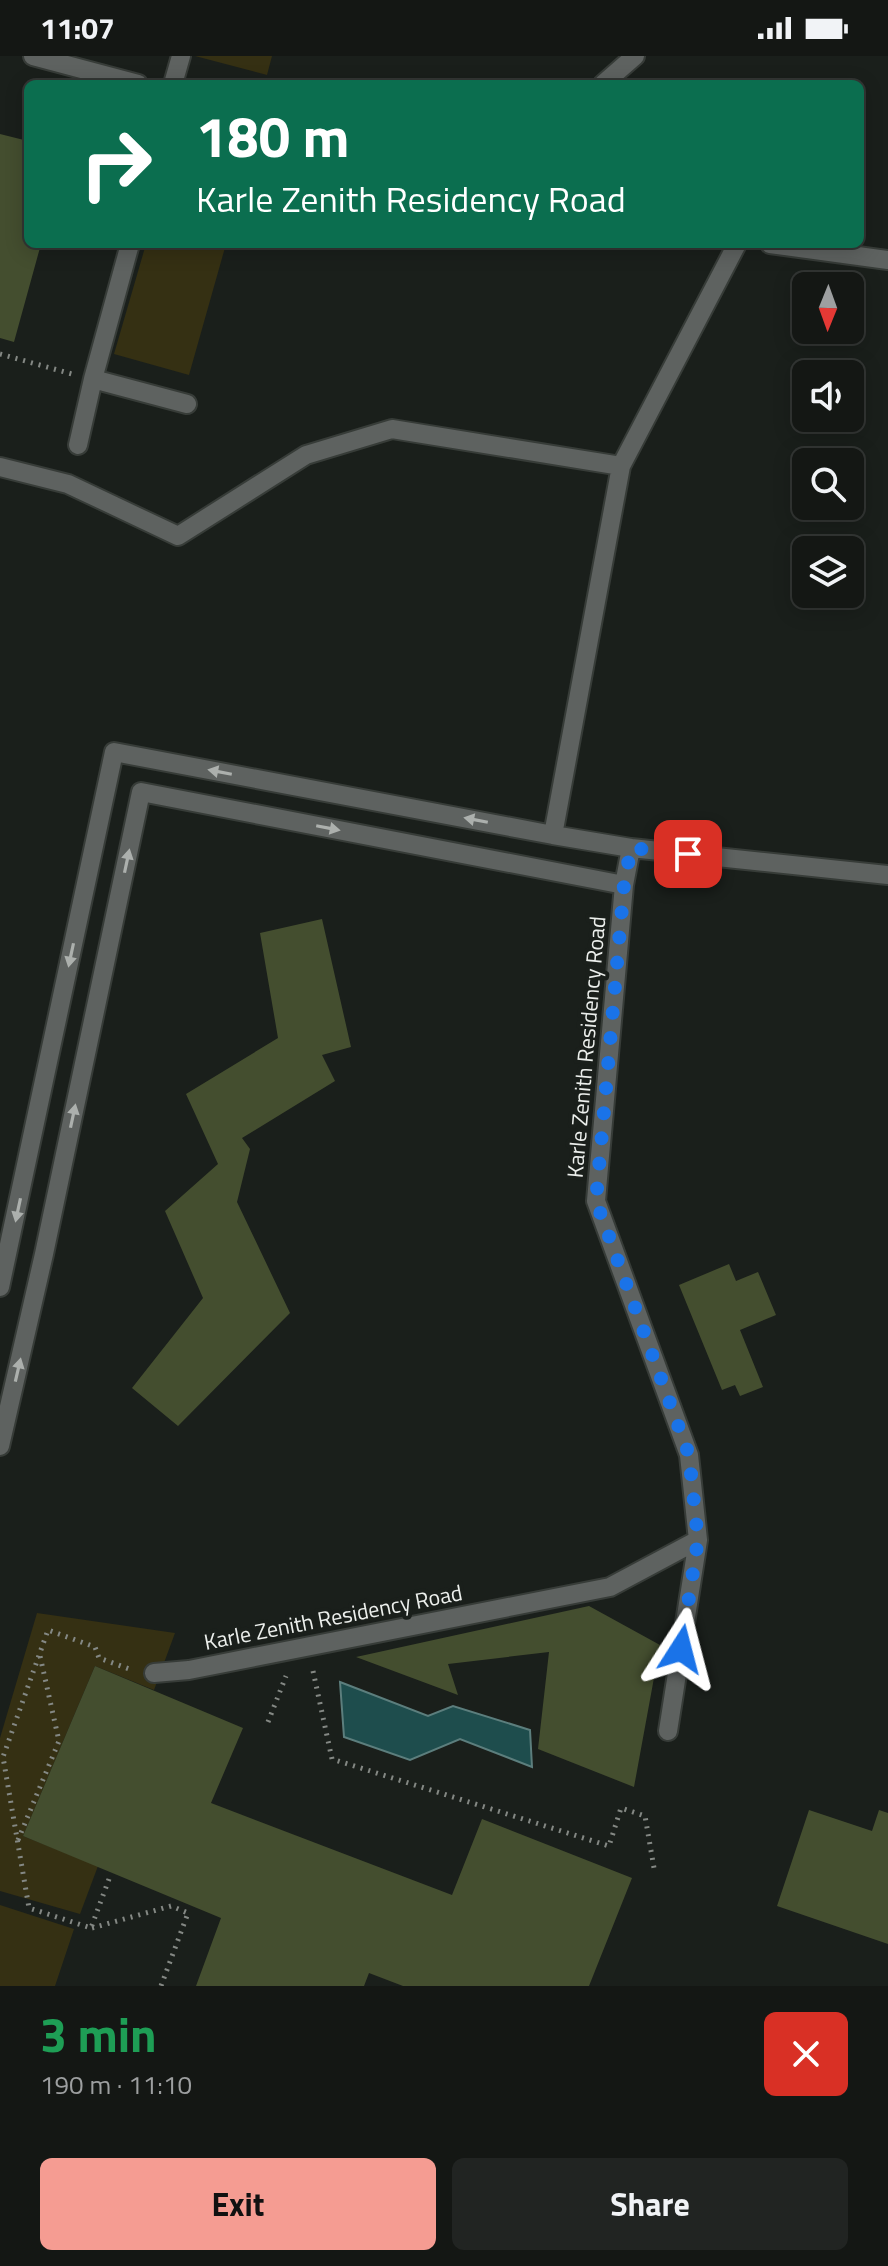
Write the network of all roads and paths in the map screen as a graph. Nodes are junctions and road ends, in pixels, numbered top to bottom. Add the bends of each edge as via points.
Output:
1 (33, 56) edge
2 (181, 56) edge
3 (635, 56) edge
4 (123, 80) edge
5 (174, 80) edge
6 (608, 80) edge
7 (129, 248) edge
8 (735, 248) edge
9 (800, 248) edge
10 (888, 260) edge
11 (0, 354) edge
12 (93, 379) junction
13 (187, 404) dead end
14 (78, 445) dead end
15 (621, 466) junction
16 (0, 467) edge
17 (553, 835) junction
18 (631, 848) junction
19 (888, 875) edge
20 (624, 885) junction
21 (5, 1244) edge
22 (44, 1254) junction
23 (0, 1287) edge
24 (0, 1446) edge
25 (698, 1540) junction
26 (302, 1648) junction
27 (40, 1653) junction
28 (154, 1673) joint
29 (268, 1722) dead end
30 (668, 1731) dead end
31 (18, 1841) junction
32 (654, 1868) dead end
33 (109, 1879) dead end
34 (91, 1928) junction
35 (161, 1986) edge

1 - 4 lane
2 - 5 lane
3 - 6 lane
7 - 12 lane
8 - 15 lane
9 - 10 lane
11 - 12 path
12 - 13 lane
12 - 14 lane
15 - 16 lane via 392,429 306,455 178,536 68,484
15 - 17 lane
17 - 18 lane
17 -> 21 lane via 114,752
18 - 19 lane
18 - 20 lane, Karle Zenith Residency Road
22 -> 20 lane via 141,792
20 - 25 lane, Karle Zenith Residency Road via 596,1201 689,1455
21 - 22 lane
21 - 23 lane
24 -> 22 lane
25 - 26 lane, Karle Zenith Residency Road via 610,1587
25 - 30 lane, Karle Zenith Residency Road
26 - 28 lane, Karle Zenith Residency Road
26 - 29 path
26 - 32 path via 332,1759 609,1846 621,1808 645,1816
27 - 28 path via 48,1630 95,1647 99,1658
27 - 31 path via 3,1757
27 - 31 path via 59,1741
31 - 34 path via 29,1908
33 - 34 path
34 - 35 path via 171,1906 188,1913

